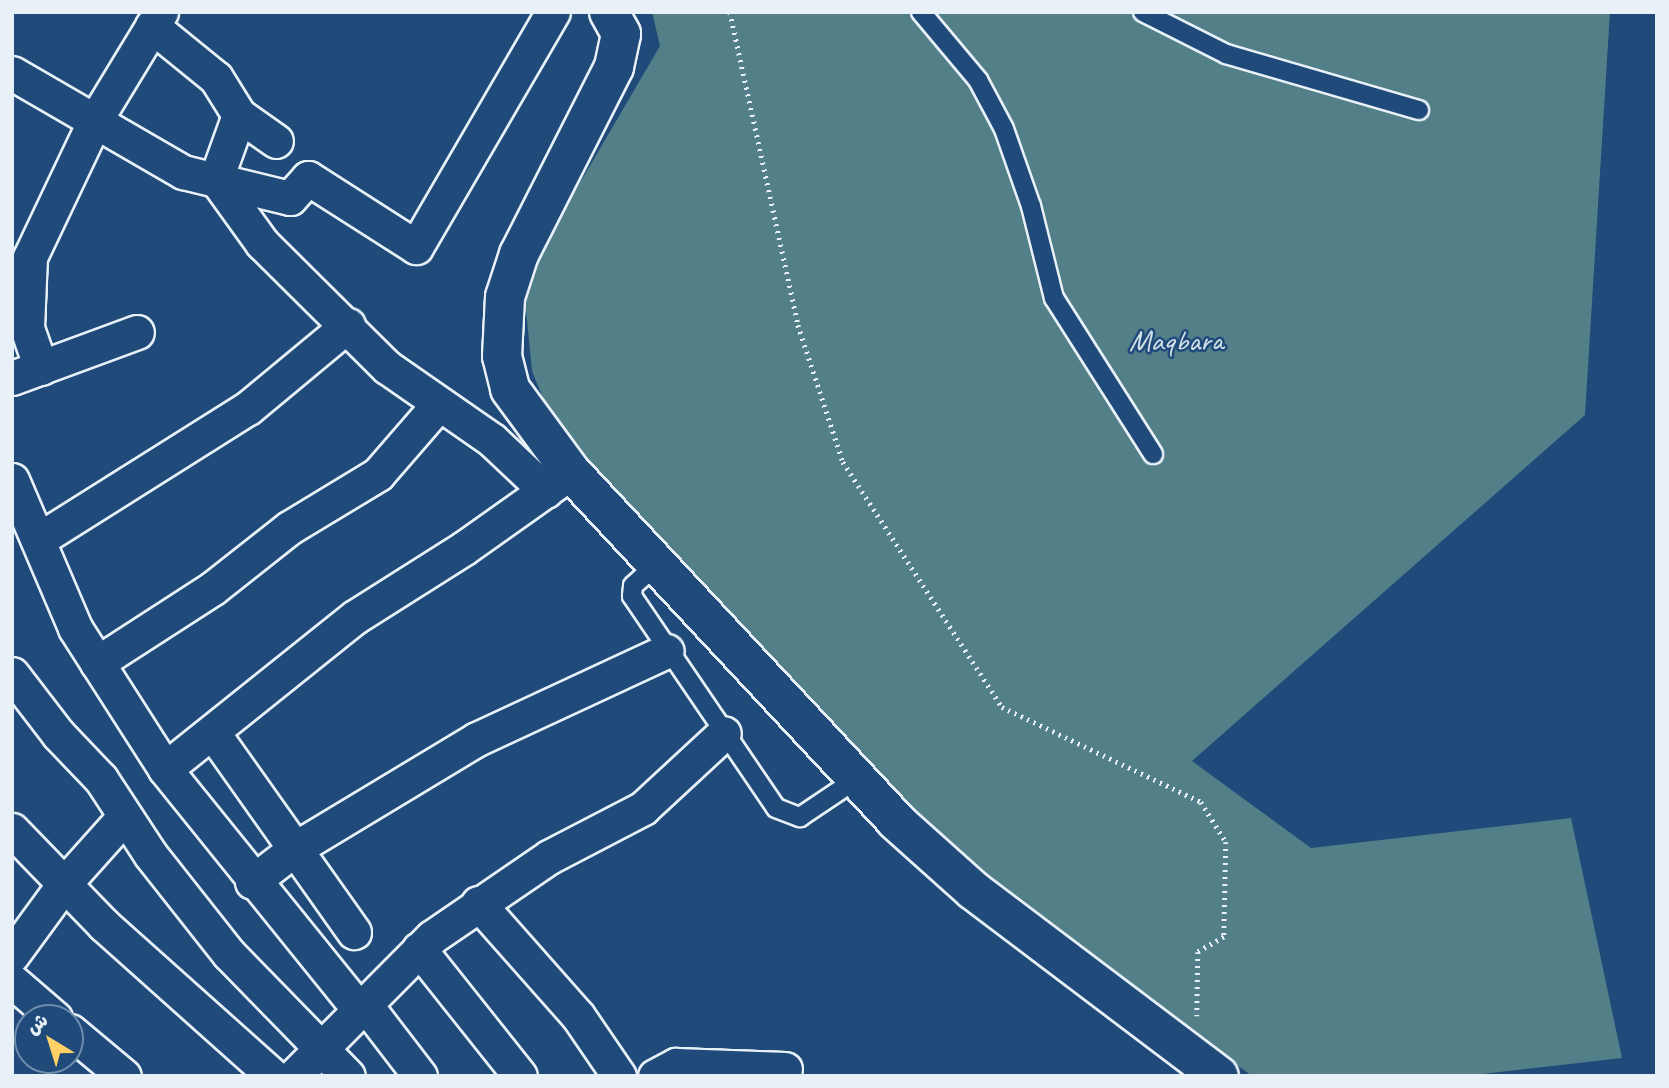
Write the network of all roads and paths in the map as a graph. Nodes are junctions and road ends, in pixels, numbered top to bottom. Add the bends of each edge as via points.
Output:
1 (553, 12) edge
2 (609, 12) edge
3 (730, 12) edge
4 (921, 12) edge
5 (1143, 12) edge
6 (157, 19) edge
7 (12, 73) edge
8 (1419, 110) dead end
9 (239, 115) junction
10 (94, 122) junction
11 (276, 141) dead end
12 (216, 179) junction
13 (348, 325) junction
14 (137, 332) dead end
15 (26, 373) edge
16 (437, 405) junction
17 (1153, 454) dead end
18 (12, 480) edge
19 (558, 482) junction
20 (38, 540) junction
21 (656, 565) junction
22 (667, 651) junction
23 (97, 663) junction
24 (12, 674) edge
25 (212, 733) junction
26 (724, 733) junction
27 (164, 769) junction
28 (855, 780) junction
29 (124, 817) junction
30 (12, 830) edge
31 (296, 848) junction
32 (252, 882) junction
33 (64, 884) junction
34 (478, 903) junction
35 (354, 932) dead end
36 (419, 948) junction
37 (12, 955) edge
38 (12, 981) edge
39 (39, 1004) edge
40 (361, 1006) junction
41 (84, 1043) edge
42 (324, 1046) junction
43 (1208, 1067) edge
44 (785, 1069) dead end
45 (124, 1076) edge
46 (273, 1076) edge
47 (294, 1076) edge
48 (348, 1076) edge
49 (420, 1076) edge
50 (520, 1076) edge
51 (620, 1076) edge
52 (655, 1076) edge

1 - 12 street via 416,247 308,178 290,198
2 - 19 street via 621,34 617,60 519,254 501,325 510,389
3 - 43 path via 798,326 843,462 1002,708 1201,802 1226,842 1224,937 1198,953
4 - 17 lane via 978,80 1004,130 1031,206 1054,298
5 - 8 lane via 1226,54
6 - 9 street via 216,78
6 - 10 street
7 - 10 street
9 - 11 street
9 - 12 street
10 - 12 street via 162,162
10 - 15 street via 30,257
12 - 13 street via 281,264
13 - 16 street via 387,367
13 - 20 street via 248,408
14 - 15 street
16 - 19 street
16 - 23 street via 378,474 289,528 212,588
18 - 20 street
19 - 21 street
19 - 25 street via 464,548 381,597
20 - 23 street via 64,607
21 - 22 lane via 633,586 632,596
21 - 28 street
22 - 26 lane
22 - 31 street via 477,739
23 - 27 street
24 - 29 street via 101,779
25 - 27 street
25 - 31 street
26 - 28 lane via 776,808 789,815 800,817 817,808
26 - 34 street via 643,808 549,858
27 - 32 street
28 - 43 street via 946,868
29 - 33 street
29 - 42 street via 229,954
30 - 33 street
31 - 32 street
31 - 35 street
32 - 40 street
33 - 37 street
33 - 46 street
34 - 36 street
34 - 51 street via 578,1016
36 - 40 street
36 - 50 street
38 - 39 street
40 - 42 street
40 - 49 street
41 - 45 street
42 - 47 street
42 - 48 street
44 - 52 street via 676,1065

